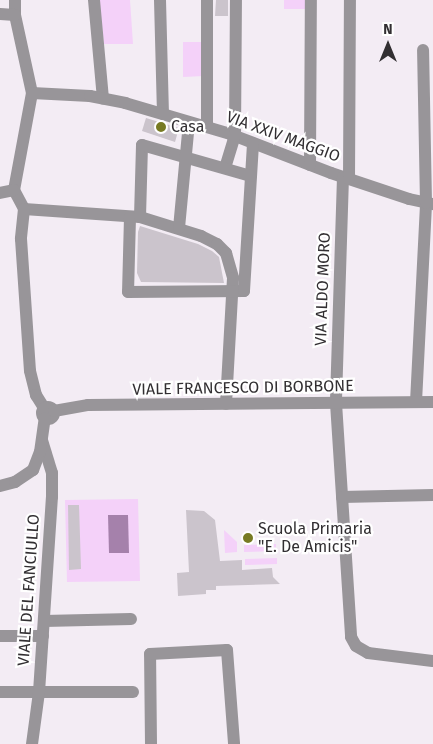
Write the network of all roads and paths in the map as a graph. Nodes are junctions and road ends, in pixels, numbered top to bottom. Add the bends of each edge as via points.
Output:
1 (14, 0) edge
2 (94, 0) edge
3 (160, 0) edge
4 (207, 0) edge
5 (236, 0) edge
6 (311, 0) edge
7 (350, 0) edge
8 (0, 14) edge
9 (15, 15) junction
10 (423, 50) dead end
11 (32, 92) junction
12 (103, 99) junction
13 (163, 114) junction
14 (189, 122) junction
15 (207, 127) junction
16 (235, 136) junction
17 (253, 143) junction
18 (186, 157) junction
19 (310, 165) junction
20 (225, 168) junction
21 (251, 176) junction
22 (346, 178) junction
23 (14, 190) junction
24 (0, 193) edge
25 (429, 204) edge
26 (24, 209) junction
27 (135, 217) junction
28 (179, 228) junction
29 (232, 291) junction
30 (416, 402) junction
31 (433, 402) edge
32 (336, 403) junction
33 (226, 404) junction
34 (48, 412) junction
35 (42, 440) junction
36 (0, 486) edge
37 (433, 495) edge
38 (342, 497) junction
39 (131, 619) dead end
40 (44, 620) junction
41 (0, 636) edge
42 (42, 636) junction
43 (433, 661) edge
44 (0, 692) edge
45 (39, 692) junction
46 (133, 692) dead end
47 (32, 744) edge
48 (151, 744) edge
49 (234, 744) edge

1 - 9 street
2 - 12 street
3 - 13 street
4 - 15 street
5 - 16 street
6 - 19 street
7 - 22 street, VIA ALDO MORO
8 - 9 street
9 - 11 street
10 - 25 street
11 - 12 street, VIA XXIV MAGGIO
11 - 23 street
12 - 13 street, VIA XXIV MAGGIO
13 - 14 street, VIA XXIV MAGGIO
14 - 15 street, VIA XXIV MAGGIO
14 - 18 street
15 - 16 street, VIA XXIV MAGGIO
16 - 17 street, VIA XXIV MAGGIO
16 - 20 street
17 - 19 street, VIA XXIV MAGGIO
17 - 21 street
18 - 20 street
18 - 27 street via 142,145
18 - 28 street
19 - 22 street, VIA XXIV MAGGIO
20 - 21 street
21 - 29 street via 244,291
22 - 25 street, VIA XXIV MAGGIO
22 - 32 street, VIA ALDO MORO
23 - 24 street
23 - 26 street
25 - 30 street
26 - 27 street
26 - 34 street via 21,239 30,371 36,395
27 - 28 street
27 - 29 street via 128,292
28 - 29 street via 204,237 226,253 231,266
29 - 33 street
30 - 31 street, VIALE FRANCESCO DI BORBONE
30 - 32 street, VIALE FRANCESCO DI BORBONE
32 - 33 street, VIALE FRANCESCO DI BORBONE
32 - 38 street, VIA ALDO MORO
33 - 34 street, VIALE FRANCESCO DI BORBONE via 88,405
34 - 35 street
35 - 36 street via 33,470 15,482
35 - 40 street, VIALE DEL FANCIULLO via 52,473
37 - 38 street
38 - 43 street, VIA ALDO MORO via 351,637 356,646 368,653
39 - 40 street
40 - 42 street, VIALE DEL FANCIULLO
41 - 42 street
42 - 45 street, VIALE DEL FANCIULLO
44 - 45 street
45 - 46 street
45 - 47 street, VIALE DEL FANCIULLO
48 - 49 street via 150,654 227,650

